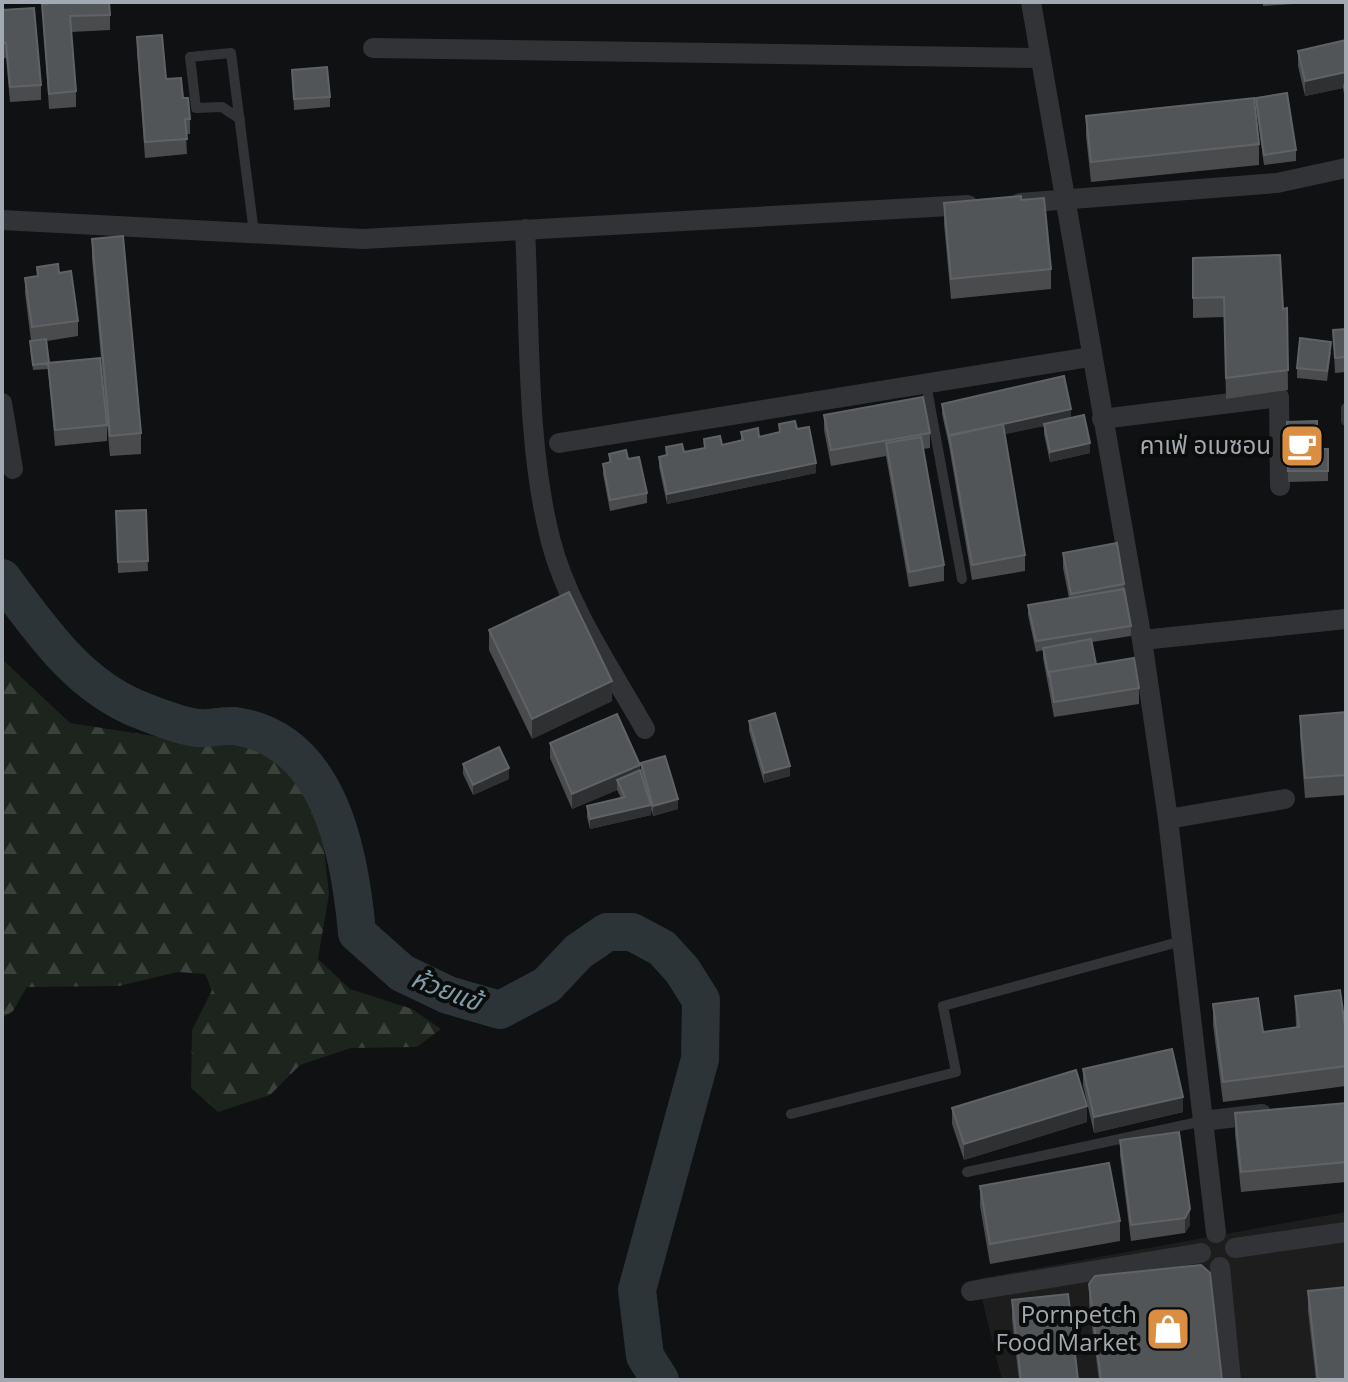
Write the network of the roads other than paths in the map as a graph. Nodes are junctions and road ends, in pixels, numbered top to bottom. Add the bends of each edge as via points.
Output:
1 (1031, 2) edge
2 (373, 48) dead end
3 (1040, 58) junction
4 (240, 119) junction
5 (1346, 168) edge
6 (1065, 200) junction
7 (2, 220) edge
8 (525, 229) junction
9 (254, 233) junction
10 (1090, 357) junction
11 (926, 384) junction
12 (2, 403) edge
13 (1346, 408) edge
14 (1102, 419) junction
15 (1346, 421) edge
16 (559, 443) dead end
17 (13, 469) dead end
18 (1280, 486) dead end
19 (962, 579) dead end
20 (1346, 619) edge
21 (1142, 640) junction
22 (645, 729) dead end
23 (1285, 799) dead end
24 (1168, 819) junction
25 (1182, 941) junction
26 (1289, 1110) edge
27 (791, 1114) dead end
28 (1203, 1121) junction
29 (967, 1172) dead end
30 (1346, 1232) edge
31 (1216, 1233) junction
32 (1235, 1248) junction
33 (1201, 1253) junction
34 (1220, 1267) junction
35 (971, 1291) dead end
36 (1231, 1380) edge

1 - 3 street
2 - 3 street
3 - 6 street
4 - 4 lane via 222,107 196,108 190,57 231,53
4 - 9 lane
5 - 6 street via 1277,183
6 - 8 street
6 - 10 street
7 - 9 street
8 - 9 street via 363,239
8 - 22 street via 537,447 550,539 579,611
10 - 11 street
10 - 14 street
11 - 16 street
11 - 19 lane
12 - 17 street
13 - 15 lane
14 - 18 street via 1279,397
14 - 21 street
20 - 21 street
21 - 24 street
23 - 24 street
24 - 25 street
25 - 27 lane via 943,1006 956,1072
25 - 28 street
26 - 28 street
28 - 29 lane
28 - 31 street
30 - 32 street
31 - 32 street via 1230,1237
31 - 33 street via 1204,1240
32 - 34 street via 1233,1258
33 - 34 street via 1209,1264
33 - 35 street
34 - 36 street

